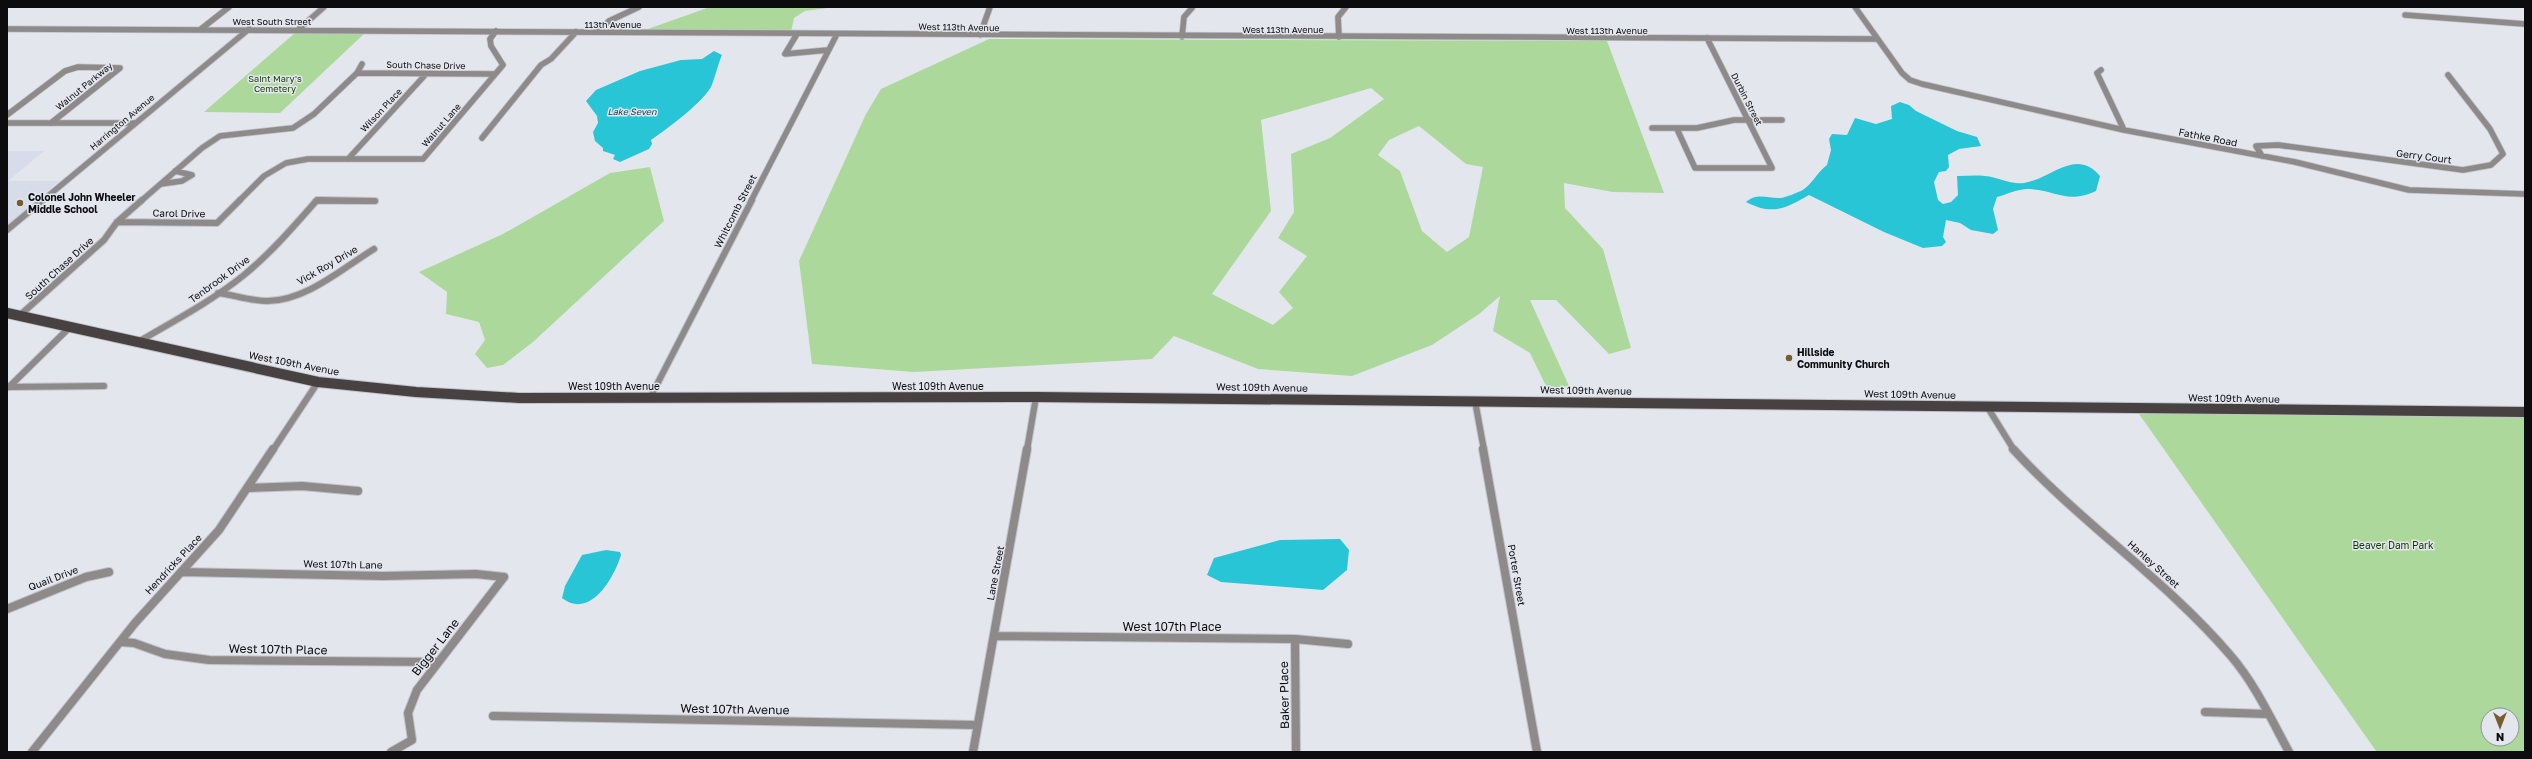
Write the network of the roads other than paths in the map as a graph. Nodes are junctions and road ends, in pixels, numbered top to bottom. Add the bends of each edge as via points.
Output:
1 (229, 7) edge
2 (324, 7) edge
3 (639, 7) edge
4 (642, 7) edge
5 (990, 7) edge
6 (1346, 7) edge
7 (1856, 7) edge
8 (1192, 8) dead end
9 (632, 10) junction
10 (2405, 15) dead end
11 (615, 17) junction
12 (2525, 24) edge
13 (7, 29) edge
14 (201, 29) junction
15 (249, 29) junction
16 (299, 29) junction
17 (496, 31) junction
18 (536, 32) joint
19 (576, 32) junction
20 (597, 32) junction
21 (606, 32) junction
22 (690, 32) joint
23 (798, 34) junction
24 (837, 34) junction
25 (980, 35) junction
26 (1182, 37) junction
27 (1338, 37) junction
28 (1707, 38) junction
29 (1877, 39) junction
30 (828, 50) junction
31 (362, 64) dead end
32 (2101, 70) dead end
33 (357, 73) junction
34 (426, 74) junction
35 (495, 74) junction
36 (2448, 75) dead end
37 (7, 114) edge
38 (1748, 120) junction
39 (1782, 120) dead end
40 (7, 123) edge
41 (51, 123) junction
42 (134, 123) junction
43 (1652, 128) dead end
44 (1677, 129) junction
45 (2124, 130) junction
46 (482, 138) dead end
47 (2262, 156) junction
48 (348, 159) junction
49 (176, 171) junction
50 (161, 184) junction
51 (2525, 194) edge
52 (375, 201) dead end
53 (117, 222) junction
54 (217, 223) joint
55 (7, 230) edge
56 (374, 249) dead end
57 (218, 293) junction
58 (11, 315) edge
59 (70, 327) junction
60 (138, 342) junction
61 (318, 382) junction
62 (104, 386) dead end
63 (8, 387) edge
64 (1036, 397) junction
65 (650, 398) junction
66 (1475, 401) junction
67 (1988, 408) junction
68 (2525, 412) edge
69 (248, 488) junction
70 (358, 491) dead end
71 (109, 572) dead end
72 (181, 572) junction
73 (504, 577) joint
74 (7, 609) edge
75 (995, 636) junction
76 (1295, 639) junction
77 (121, 642) junction
78 (1348, 644) dead end
79 (437, 662) junction
80 (2205, 712) dead end
81 (2268, 714) junction
82 (493, 716) dead end
83 (978, 725) junction
84 (32, 752) edge
85 (391, 752) edge
86 (973, 752) edge
87 (1296, 752) edge
88 (1537, 752) edge
89 (2289, 752) edge

1 - 14 street
2 - 16 street
3 - 9 street
4 - 9 street
5 - 25 street
6 - 27 street via 1339,12 1336,22
7 - 29 street, Fathke Road
8 - 26 street via 1184,17
9 - 11 street
10 - 12 street
11 - 20 street
11 - 21 street
13 - 14 street, West South Street
14 - 15 street, West South Street
15 - 16 street, West South Street
15 - 42 street, Harrington Avenue
16 - 17 street, West South Street
17 - 18 street, West South Street
17 - 35 street, Walnut Lane via 490,39 491,46 503,65
18 - 19 street, 113th Avenue
19 - 20 street, 113th Avenue
19 - 46 street via 551,59 541,65
20 - 21 street, 113th Avenue
21 - 22 street, 113th Avenue
22 - 23 street, West 113th Avenue
23 - 24 street, West 113th Avenue
23 - 30 street via 785,54
24 - 25 street, West 113th Avenue
24 - 30 street, Whitcomb Street
25 - 26 street, West 113th Avenue
26 - 27 street, West 113th Avenue
27 - 28 street, West 113th Avenue
28 - 29 street, West 113th Avenue
28 - 38 street, Durbin Street
29 - 45 street, Fathke Road via 1910,80
30 - 65 street, Whitcomb Street
31 - 33 street, South Chase Drive
32 - 45 street via 2096,73
33 - 34 street, South Chase Drive
33 - 49 street, South Chase Drive via 314,114 294,128 220,136
34 - 35 street, South Chase Drive
34 - 48 street, Wilson Place
35 - 48 street, Walnut Lane via 423,159
36 - 47 street, Gerry Court via 2490,129 2503,154 2491,165 2463,170 2278,145 2256,146
37 - 41 street, Walnut Parkway via 72,68 120,68
38 - 39 street
38 - 44 street
38 - 44 street, Durbin Street via 1772,168 1695,168
40 - 41 street
41 - 42 street
42 - 55 street, Harrington Avenue
43 - 44 street
45 - 47 street, Fathke Road
47 - 51 street, Fathke Road via 2409,190
48 - 54 street, Walnut Lane via 308,159 286,163 264,176
49 - 50 street, South Chase Drive
49 - 50 street via 192,175 182,182
50 - 53 street, South Chase Drive
52 - 57 street, Tenbrook Drive via 317,200 259,262
53 - 54 street, Carol Drive
53 - 58 street, South Chase Drive via 104,240
56 - 57 street, Vick Roy Drive via 304,291 286,298 266,301
57 - 60 street, Tenbrook Drive
58 - 59 main road, West 109th Avenue
59 - 60 main road, West 109th Avenue
59 - 63 street
60 - 61 main road, West 109th Avenue
61 - 65 main road, West 109th Avenue via 467,395
61 - 69 street, Hendricks Place
62 - 63 street
64 - 65 main road, West 109th Avenue
64 - 66 main road, West 109th Avenue
64 - 75 street, Lane Street
66 - 67 main road, West 109th Avenue
66 - 88 street, Porter Street
67 - 68 main road, West 109th Avenue
67 - 81 street, Hanley Street via 2011,447 2045,484 2134,560 2210,632 2253,686
69 - 70 street via 302,486
69 - 72 street, Hendricks Place via 219,530
71 - 74 street, Quail Drive via 86,577
72 - 73 street, West 107th Lane via 383,576 476,574
72 - 77 street, Hendricks Place via 135,622
73 - 79 street, Bigger Lane
75 - 76 street, West 107th Place
75 - 83 street, Lane Street
76 - 78 street, West 107th Place
76 - 87 street, Baker Place
77 - 79 street, West 107th Place via 134,643 165,654 209,660
77 - 84 street, Hendricks Place
79 - 85 street, Bigger Lane via 416,690 408,713 412,740
80 - 81 street
81 - 89 street, Hanley Street
82 - 83 street, West 107th Avenue
83 - 86 street, Lane Street

